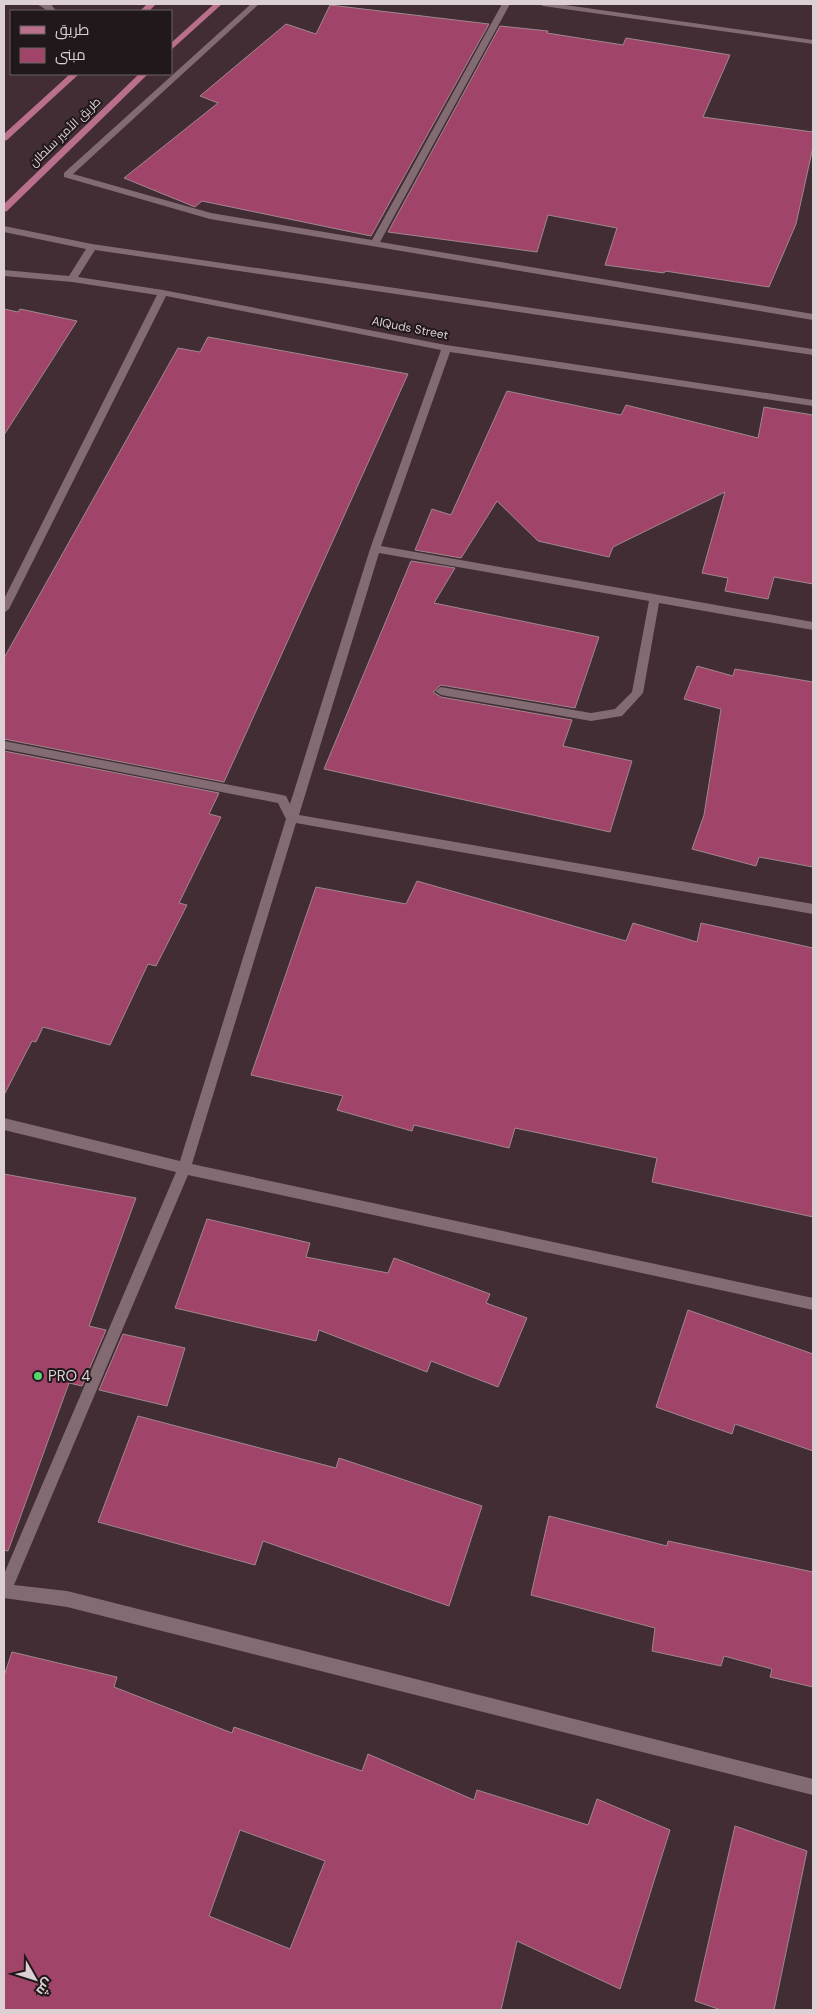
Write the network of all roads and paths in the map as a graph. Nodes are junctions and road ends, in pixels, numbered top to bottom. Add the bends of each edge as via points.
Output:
1 (41, 4) edge
2 (218, 4) edge
3 (255, 4) edge
4 (506, 4) edge
5 (543, 4) edge
6 (52, 10) edge
7 (813, 42) edge
8 (172, 47) edge
9 (74, 75) edge
10 (143, 75) edge
11 (4, 138) edge
12 (4, 209) edge
13 (4, 229) edge
14 (375, 243) junction
15 (92, 247) junction
16 (4, 273) edge
17 (72, 279) junction
18 (163, 293) junction
19 (813, 316) edge
20 (446, 348) junction
21 (813, 352) edge
22 (813, 403) edge
23 (374, 549) junction
24 (655, 598) junction
25 (4, 609) edge
26 (813, 626) edge
27 (441, 691) dead end
28 (4, 746) edge
29 (291, 818) junction
30 (813, 909) edge
31 (4, 1124) edge
32 (184, 1168) junction
33 (813, 1304) edge
34 (4, 1591) edge
35 (813, 1787) edge

1 - 6 street
2 - 8 main road
3 - 14 street via 67,175 210,216
4 - 14 street
5 - 7 street
9 - 11 main road
10 - 12 main road, طريق الأمير سلطان
13 - 15 street
14 - 19 street
15 - 17 street
15 - 21 street
16 - 17 street, AlQuds Street
17 - 18 street, AlQuds Street
18 - 20 street, AlQuds Street
18 - 25 street
20 - 22 street, AlQuds Street
20 - 23 street
23 - 24 street
23 - 29 street
24 - 26 street
24 - 27 street via 637,693 618,713 591,717
28 - 29 street via 282,799
29 - 30 street
29 - 32 street
31 - 32 street
32 - 33 street
32 - 34 street
34 - 35 street via 67,1599

